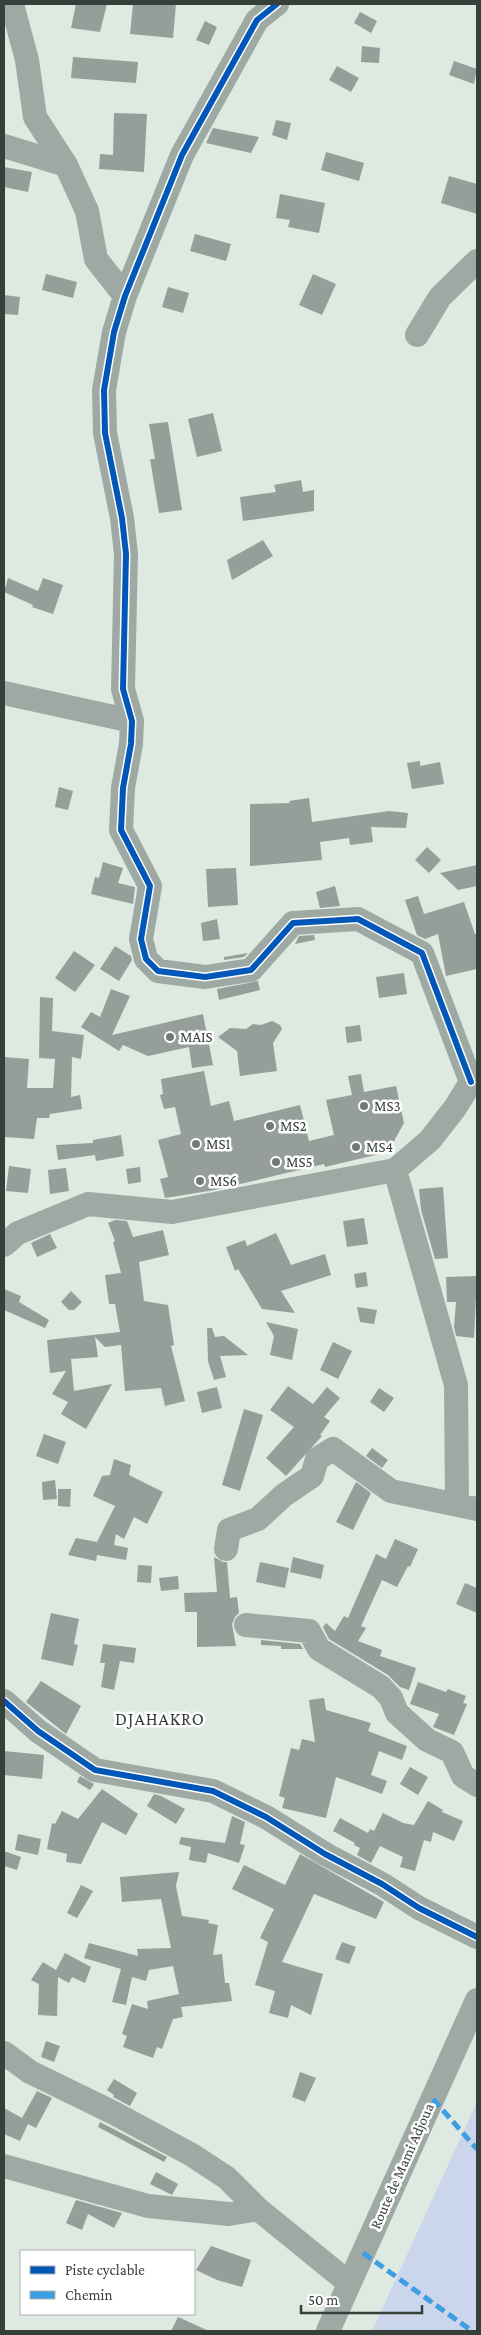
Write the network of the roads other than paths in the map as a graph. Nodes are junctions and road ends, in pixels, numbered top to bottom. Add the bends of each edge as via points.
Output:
1 (12, 4) edge
2 (277, 4) edge
3 (4, 146) edge
4 (66, 165) junction
5 (477, 261) edge
6 (125, 296) junction
7 (417, 336) dead end
8 (4, 693) edge
9 (132, 721) junction
10 (474, 1081) edge
11 (395, 1170) junction
12 (4, 1245) edge
13 (467, 1506) edge
14 (226, 1549) dead end
15 (246, 1625) dead end
16 (4, 1701) edge
17 (477, 1785) edge
18 (477, 1937) edge
19 (477, 2000) edge
20 (4, 2053) edge
21 (4, 2166) edge
22 (258, 2209) junction
23 (349, 2284) junction
24 (328, 2331) edge

1 - 4 street via 27,60 35,117
2 - 6 street via 257,20 182,155
3 - 4 street
4 - 6 street via 88,212 96,260
5 - 7 street via 440,297
6 - 9 street via 114,332 104,390 105,433 126,554 123,689
8 - 9 street
9 - 10 street via 121,830 150,886 141,939 146,959 158,971 204,977 251,970 294,923 358,919 422,953
10 - 11 street via 430,1140
11 - 12 street via 172,1212 88,1204 18,1233
11 - 13 street via 456,1385
13 - 14 street via 392,1492 333,1449 317,1459 312,1476 284,1495 258,1519 229,1530
15 - 17 street via 309,1631 319,1649 380,1687 391,1698 397,1713 427,1740 452,1752 463,1776
16 - 18 street via 38,1731 95,1770 214,1791 266,1817 419,1908
19 - 23 street, Route de Mami Adjoua
20 - 22 street via 30,2072 192,2156 227,2178
21 - 22 street via 148,2206 229,2214
22 - 23 street
23 - 24 street, Route de Mami Adjoua

